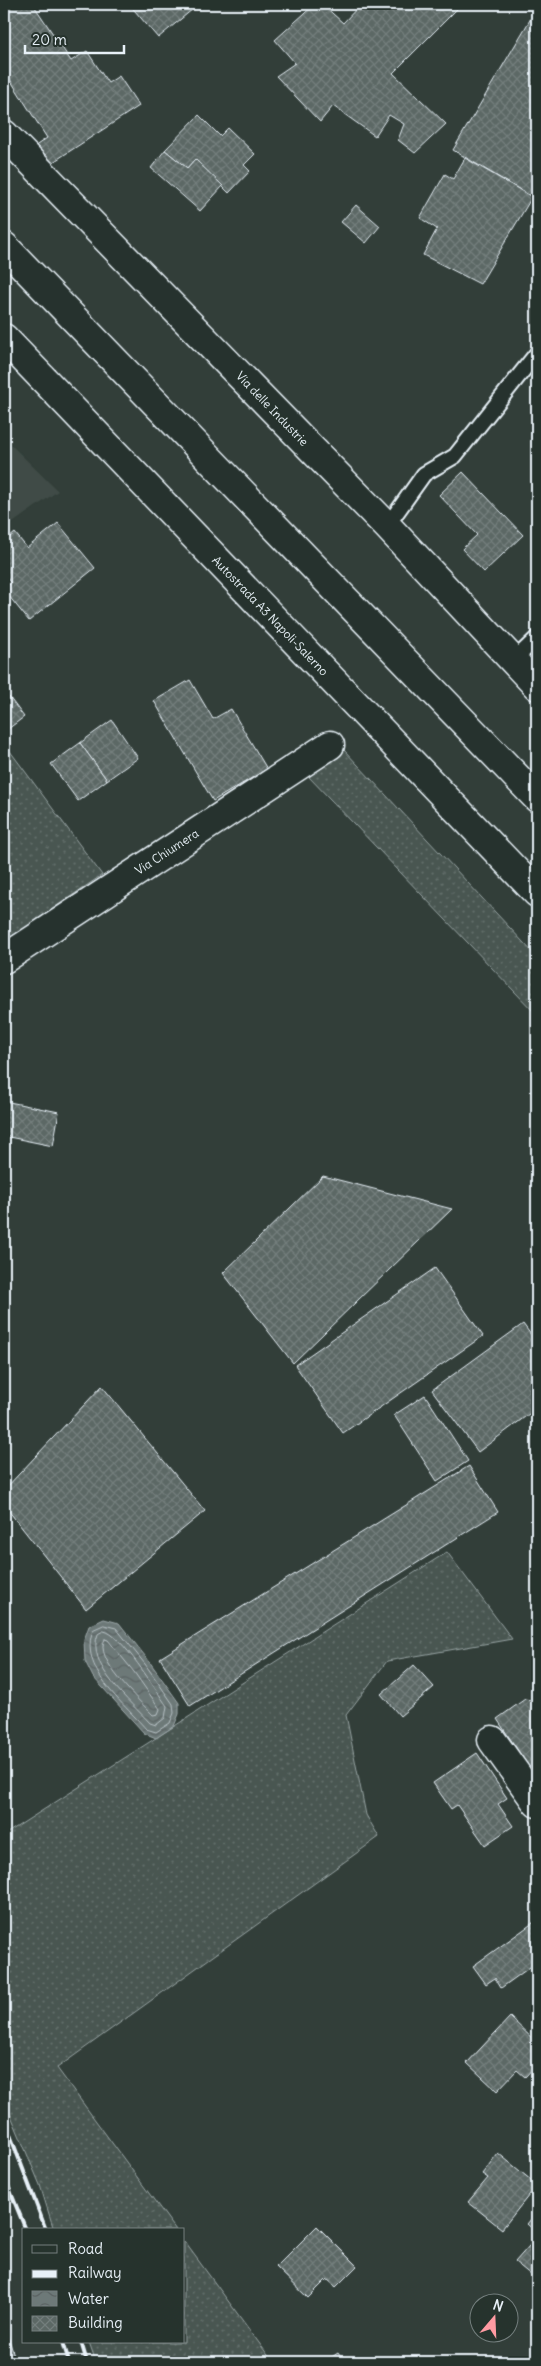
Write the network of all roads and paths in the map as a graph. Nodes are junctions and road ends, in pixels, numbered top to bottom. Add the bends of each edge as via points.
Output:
1 (4, 134) edge
2 (4, 246) edge
3 (4, 338) edge
4 (537, 353) edge
5 (387, 526) junction
6 (537, 638) edge
7 (514, 660) junction
8 (537, 686) edge
9 (330, 745) dead end
10 (537, 798) edge
11 (537, 893) edge
12 (4, 959) edge
13 (492, 1740) dead end
14 (537, 1803) edge

1 - 5 main road, Via delle Industrie
2 - 10 main road
3 - 11 main road, Autostrada A3 Napoli-Salerno
4 - 5 lane via 455,456 424,474
5 - 7 main road, Via delle Industrie
6 - 7 lane
7 - 8 main road, Via delle Industrie
9 - 12 main road, Via Chiumera
13 - 14 main road

